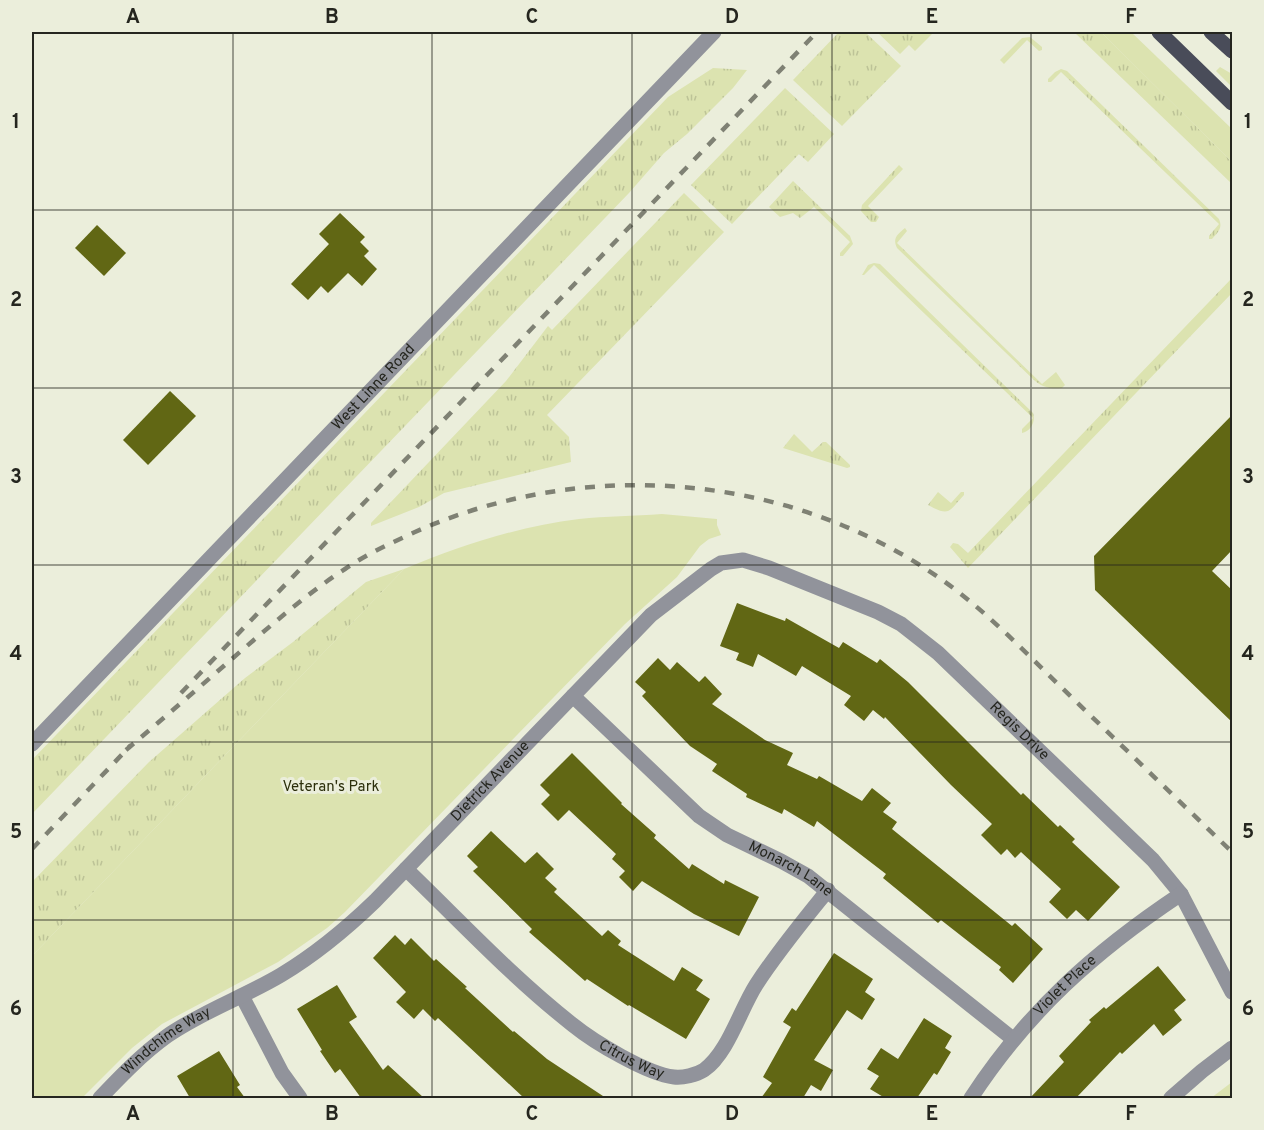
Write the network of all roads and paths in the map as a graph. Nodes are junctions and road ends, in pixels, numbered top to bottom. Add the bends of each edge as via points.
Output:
1 (714, 32) edge
2 (1159, 32) edge
3 (1211, 32) edge
4 (1233, 51) edge
5 (1233, 103) edge
6 (732, 561) joint
7 (573, 696) junction
8 (32, 744) edge
9 (406, 870) junction
10 (828, 890) junction
11 (1181, 894) junction
12 (1233, 992) edge
13 (242, 996) junction
14 (1013, 1039) junction
15 (1233, 1048) edge
16 (100, 1098) edge
17 (300, 1098) edge
18 (971, 1098) edge
19 (1172, 1098) edge

1 - 8 street, West Linne Road
2 - 5 main road
3 - 4 main road
6 - 7 street, Dietrick Avenue via 711,569 662,605
6 - 11 street, Regis Drive via 770,568 901,624 938,652 1153,860
7 - 9 street, Dietrick Avenue
7 - 10 street, Monarch Lane via 699,816
9 - 10 street, Citrus Way via 574,1027 601,1045 674,1077 691,1076 713,1062 760,978
9 - 13 street, Dietrick Avenue via 346,929 315,953
10 - 14 street, Monarch Lane
11 - 12 street, Regis Drive
11 - 14 street, Violet Place via 1067,982
13 - 16 street, Windchime Way via 196,1018 156,1044
13 - 17 street via 277,1064
14 - 18 street, Violet Place
15 - 19 street

